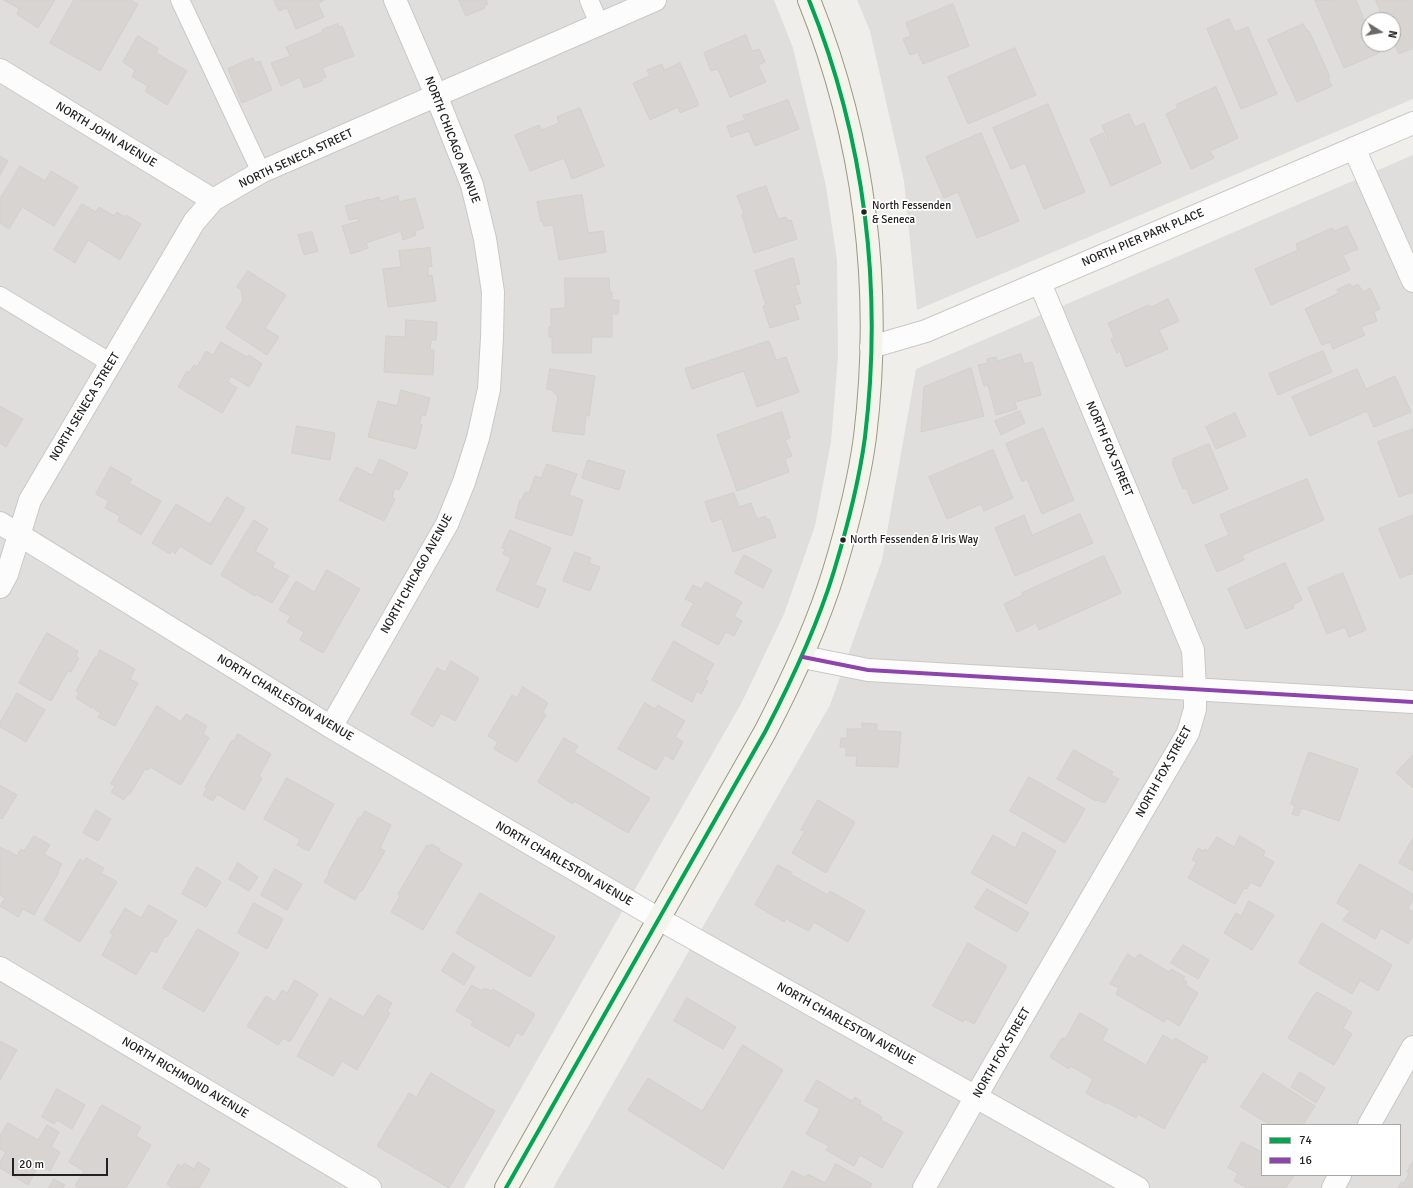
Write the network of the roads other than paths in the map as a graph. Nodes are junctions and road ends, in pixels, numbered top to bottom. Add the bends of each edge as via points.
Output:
1 (180, 0) edge
2 (395, 0) edge
3 (589, 0) edge
4 (654, 0) edge
5 (808, 0) edge
6 (599, 24) junction
7 (0, 70) edge
8 (436, 95) junction
9 (1413, 123) edge
10 (1354, 148) junction
11 (261, 172) junction
12 (213, 200) junction
13 (1413, 281) edge
14 (1040, 283) junction
15 (0, 296) edge
16 (871, 347) junction
17 (111, 363) junction
18 (0, 523) edge
19 (19, 535) junction
20 (0, 587) edge
21 (802, 657) junction
22 (1195, 689) junction
23 (1413, 702) edge
24 (331, 727) junction
25 (659, 919) junction
26 (0, 968) edge
27 (1413, 1047) edge
28 (976, 1097) junction
29 (1370, 1124) edge
30 (1339, 1176) edge
31 (370, 1188) edge
32 (506, 1188) edge
33 (924, 1188) edge
34 (1138, 1188) edge
35 (1333, 1188) edge

1 - 11 lane
2 - 8 street, NORTH CHICAGO AVENUE
3 - 6 lane
4 - 6 street, NORTH SENECA STREET
5 - 16 main road via 831,58 856,158 869,246 872,293
6 - 8 street, NORTH SENECA STREET
7 - 12 street, NORTH JOHN AVENUE
8 - 11 street, NORTH SENECA STREET
8 - 24 street, NORTH CHICAGO AVENUE via 472,185 485,239 493,292 489,389 476,445 447,524
9 - 10 street, NORTH PIER PARK PLACE
10 - 13 street
10 - 14 street, NORTH PIER PARK PLACE
11 - 12 street, NORTH SENECA STREET
12 - 17 street, NORTH SENECA STREET via 194,222
14 - 16 street, NORTH PIER PARK PLACE via 926,331
14 - 22 street, NORTH FOX STREET via 1193,650
15 - 17 lane
16 - 21 main road via 864,439 856,485 834,572
17 - 19 street, NORTH SENECA STREET via 30,500
18 - 19 street, NORTH CHARLESTON AVENUE
19 - 20 street, NORTH SENECA STREET via 7,574
19 - 24 street, NORTH CHARLESTON AVENUE
21 - 22 street via 868,670
21 - 25 main road via 765,732
22 - 23 street
22 - 28 street, NORTH FOX STREET via 1195,709 1188,733
24 - 25 street, NORTH CHARLESTON AVENUE
25 - 28 street, NORTH CHARLESTON AVENUE
25 - 32 main road
26 - 31 street, NORTH RICHMOND AVENUE
27 - 29 street
28 - 33 street, NORTH FOX STREET
28 - 34 street, NORTH CHARLESTON AVENUE
30 - 35 street

